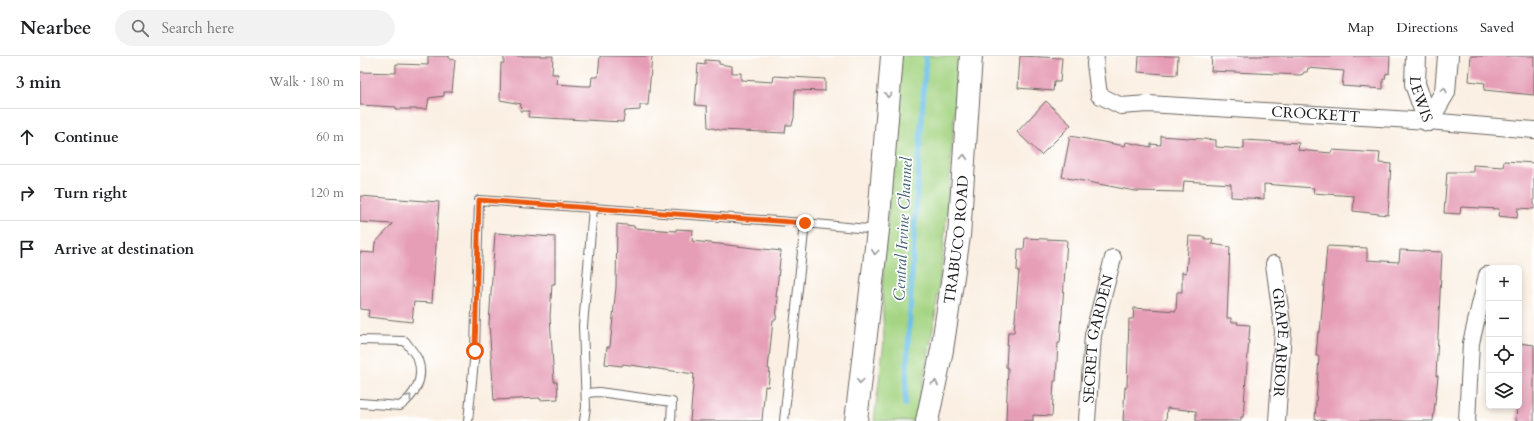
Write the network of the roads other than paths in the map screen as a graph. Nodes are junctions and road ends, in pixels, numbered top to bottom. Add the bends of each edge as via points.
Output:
1 (892, 56) edge
2 (971, 56) edge
3 (1096, 56) edge
4 (1416, 56) edge
5 (1448, 56) edge
6 (1428, 121) junction
7 (1534, 130) edge
8 (593, 208) junction
9 (805, 223) junction
10 (878, 230) junction
11 (1113, 258) dead end
12 (1274, 264) dead end
13 (1486, 279) edge
14 (360, 340) edge
15 (586, 394) junction
16 (360, 403) edge
17 (468, 421) edge
18 (584, 421) edge
19 (671, 421) edge
20 (784, 421) edge
21 (856, 421) edge
22 (926, 421) edge
23 (1087, 421) edge
24 (1278, 421) edge
25 (1467, 421) edge

1 -> 10 main road
22 -> 2 main road, TRABUCO ROAD via 942,350 959,236
3 - 6 street, CROCKETT via 1094,64 1099,95 1120,106 1148,104
4 - 6 street, LEWIS via 1415,84
6 -> 5 street, LEWIS via 1445,92
6 - 7 street, CROCKETT
8 - 9 lane
8 - 15 lane via 583,326
8 - 17 lane via 479,200 475,351
9 - 10 lane
9 - 20 lane
10 -> 21 main road
11 - 23 street, SECRET GARDEN via 1093,335
12 - 24 street, GRAPE ARBOR via 1283,331
13 - 25 street via 1471,343
16 -> 14 lane via 400,406 409,400 420,383 418,360 405,341
15 - 18 lane
15 - 19 lane via 599,392 672,402

